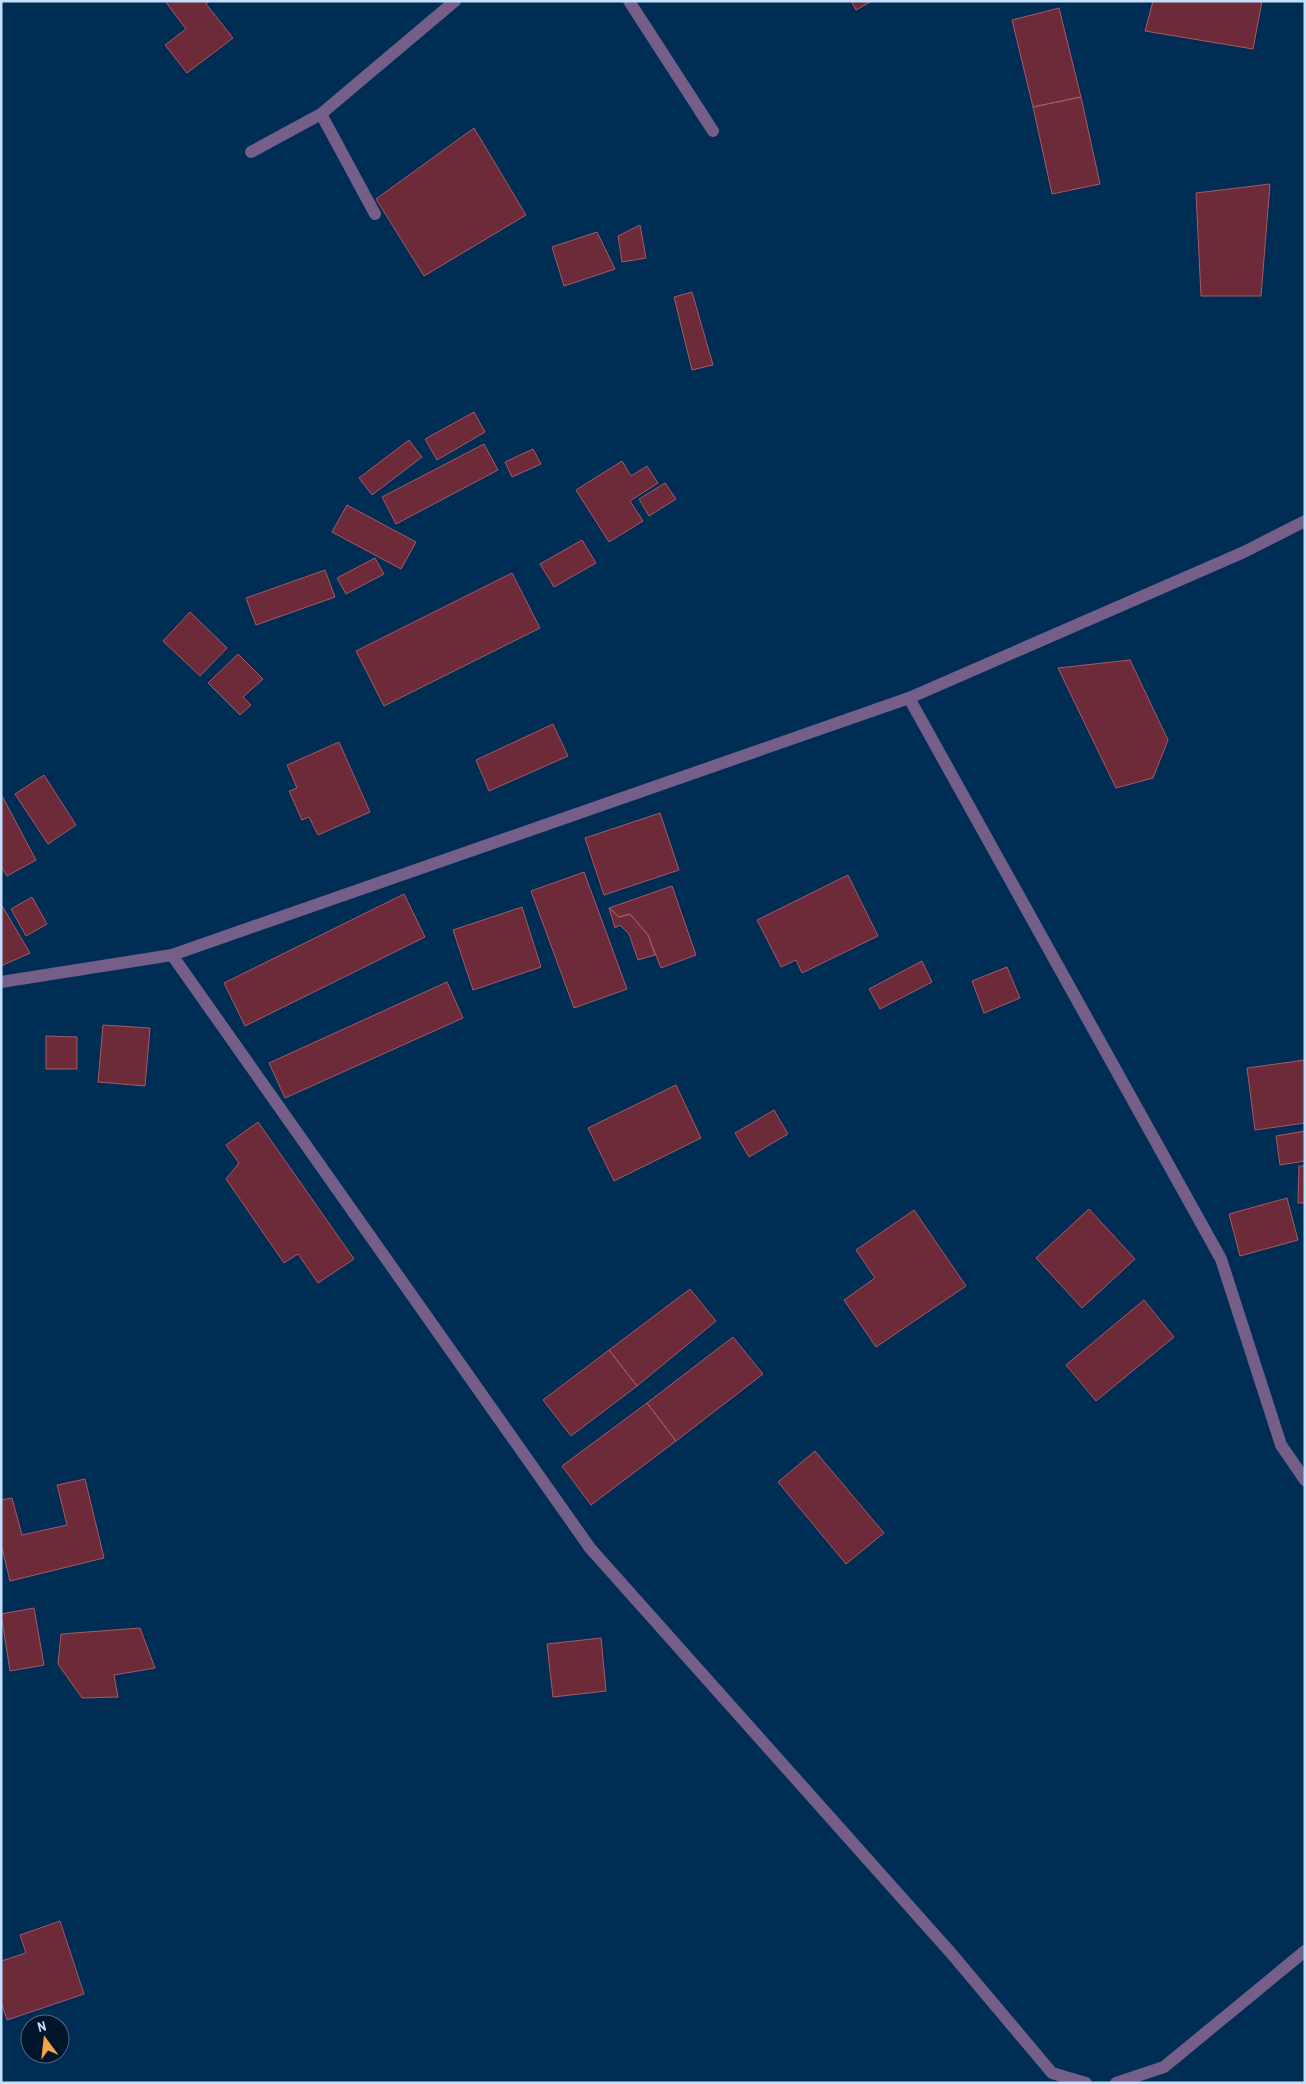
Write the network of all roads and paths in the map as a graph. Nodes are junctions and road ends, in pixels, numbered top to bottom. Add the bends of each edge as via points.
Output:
1 (455, 1) edge
2 (629, 1) edge
3 (321, 114) junction
4 (714, 131) dead end
5 (252, 152) dead end
6 (375, 214) dead end
7 (1305, 521) edge
8 (909, 698) junction
9 (172, 955) junction
10 (1, 982) edge
11 (1305, 1480) edge
12 (1305, 1951) edge
13 (1086, 2083) edge
14 (1116, 2083) edge

1 - 3 street
2 - 4 street
3 - 5 street
3 - 6 street
7 - 8 street via 1244,552
8 - 9 street
8 - 11 street via 1221,1259 1281,1445
9 - 10 street
9 - 13 street via 590,1548 951,1953 1052,2073
12 - 14 street via 1164,2067

